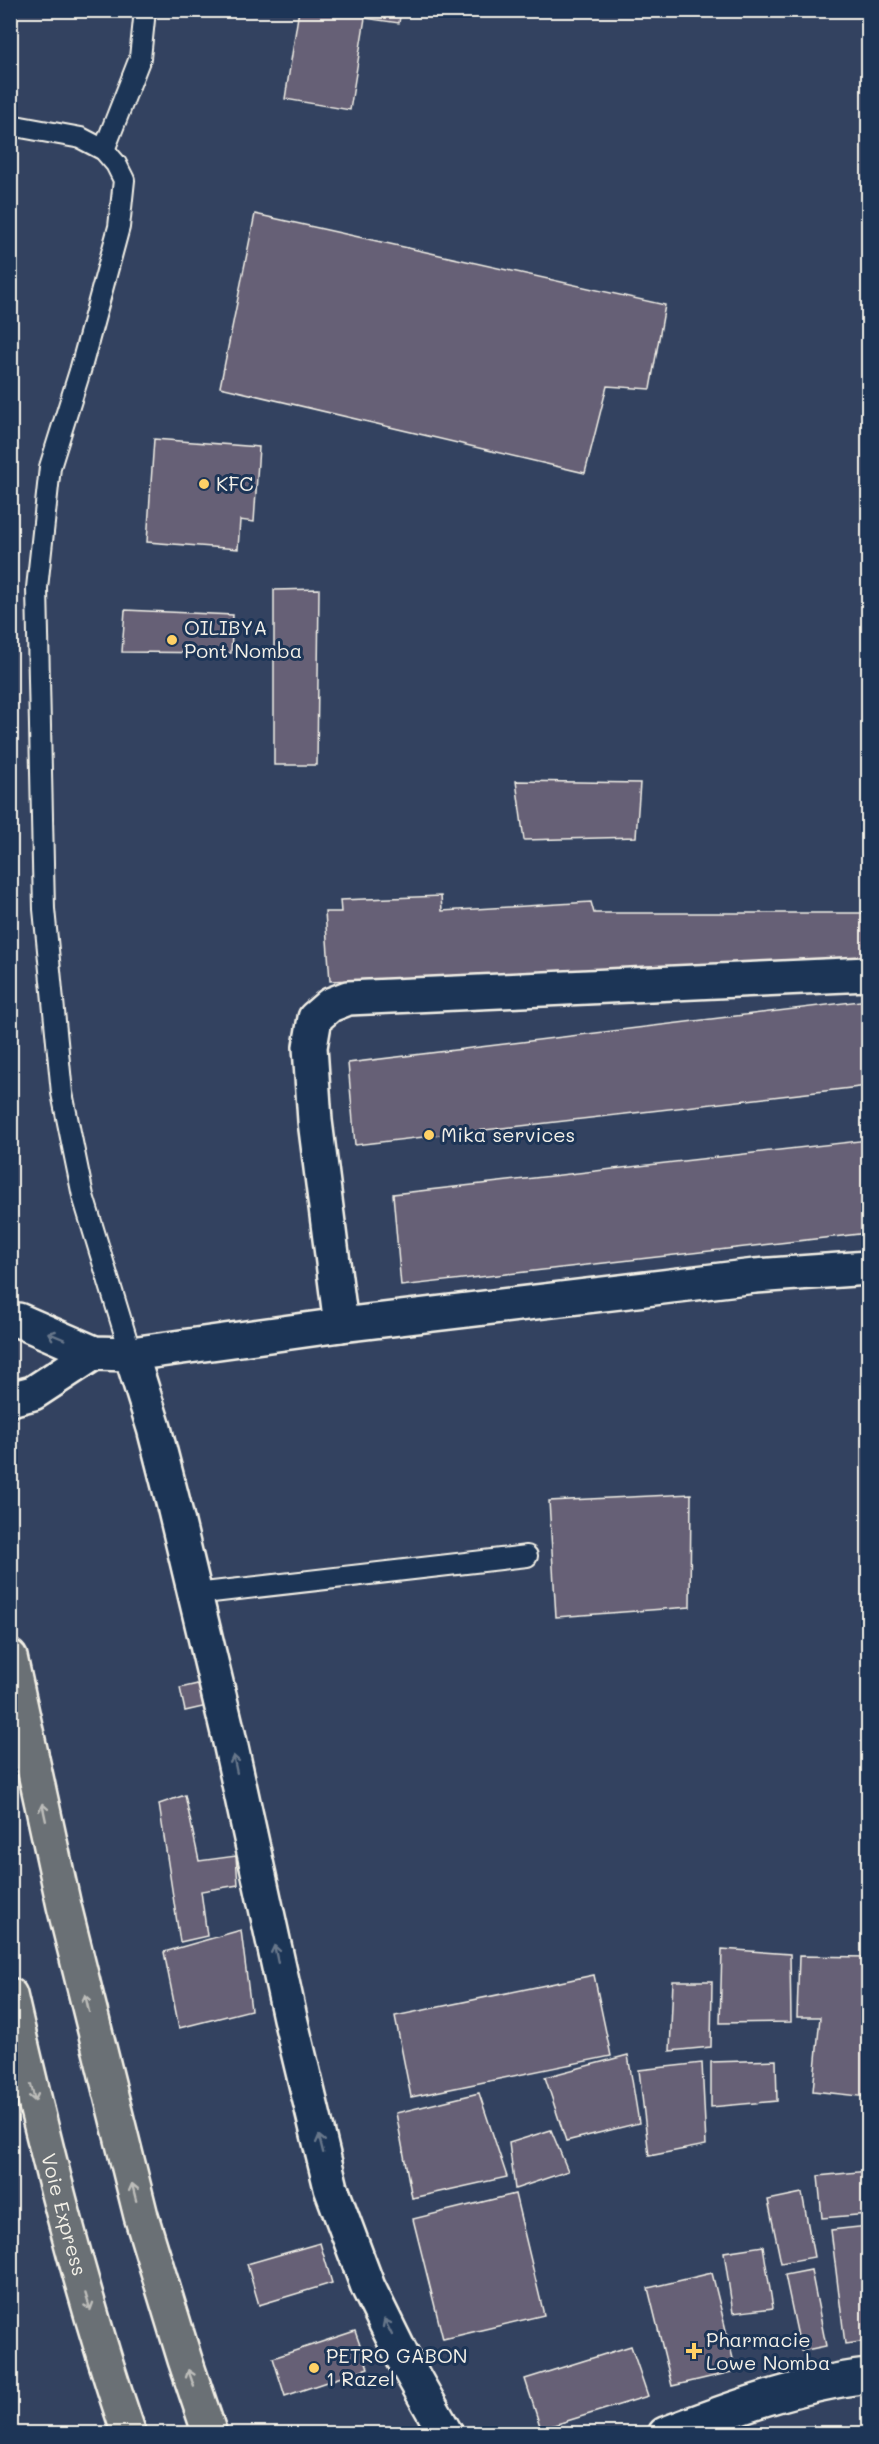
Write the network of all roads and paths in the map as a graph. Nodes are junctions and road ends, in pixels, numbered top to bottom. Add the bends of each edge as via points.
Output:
1 (145, 10) edge
2 (10, 125) edge
3 (104, 150) junction
4 (868, 974) edge
5 (868, 1268) edge
6 (10, 1320) edge
7 (341, 1325) junction
8 (94, 1353) junction
9 (131, 1354) junction
10 (10, 1399) edge
11 (527, 1556) dead end
12 (195, 1594) junction
13 (10, 1657) edge
14 (10, 1995) edge
15 (868, 2376) edge
16 (129, 2433) edge
17 (210, 2433) edge
18 (446, 2433) edge
19 (665, 2433) edge

1 - 3 lane via 140,58
2 - 3 lane via 81,138
3 - 9 lane via 124,180 119,227 50,467 37,588 44,909 62,1093 83,1196
4 - 7 street via 348,998 330,1005 315,1018 310,1047 315,1121
5 - 7 street via 755,1276
8 -> 6 street
7 - 9 street
8 - 9 street
8 - 10 street via 33,1394
9 - 12 street via 154,1428
11 - 12 lane
18 -> 12 street via 368,2287 331,2187
17 -> 13 highway via 141,2216 72,1939
14 -> 16 highway, Voie Express via 75,2259
15 - 19 street via 813,2385

